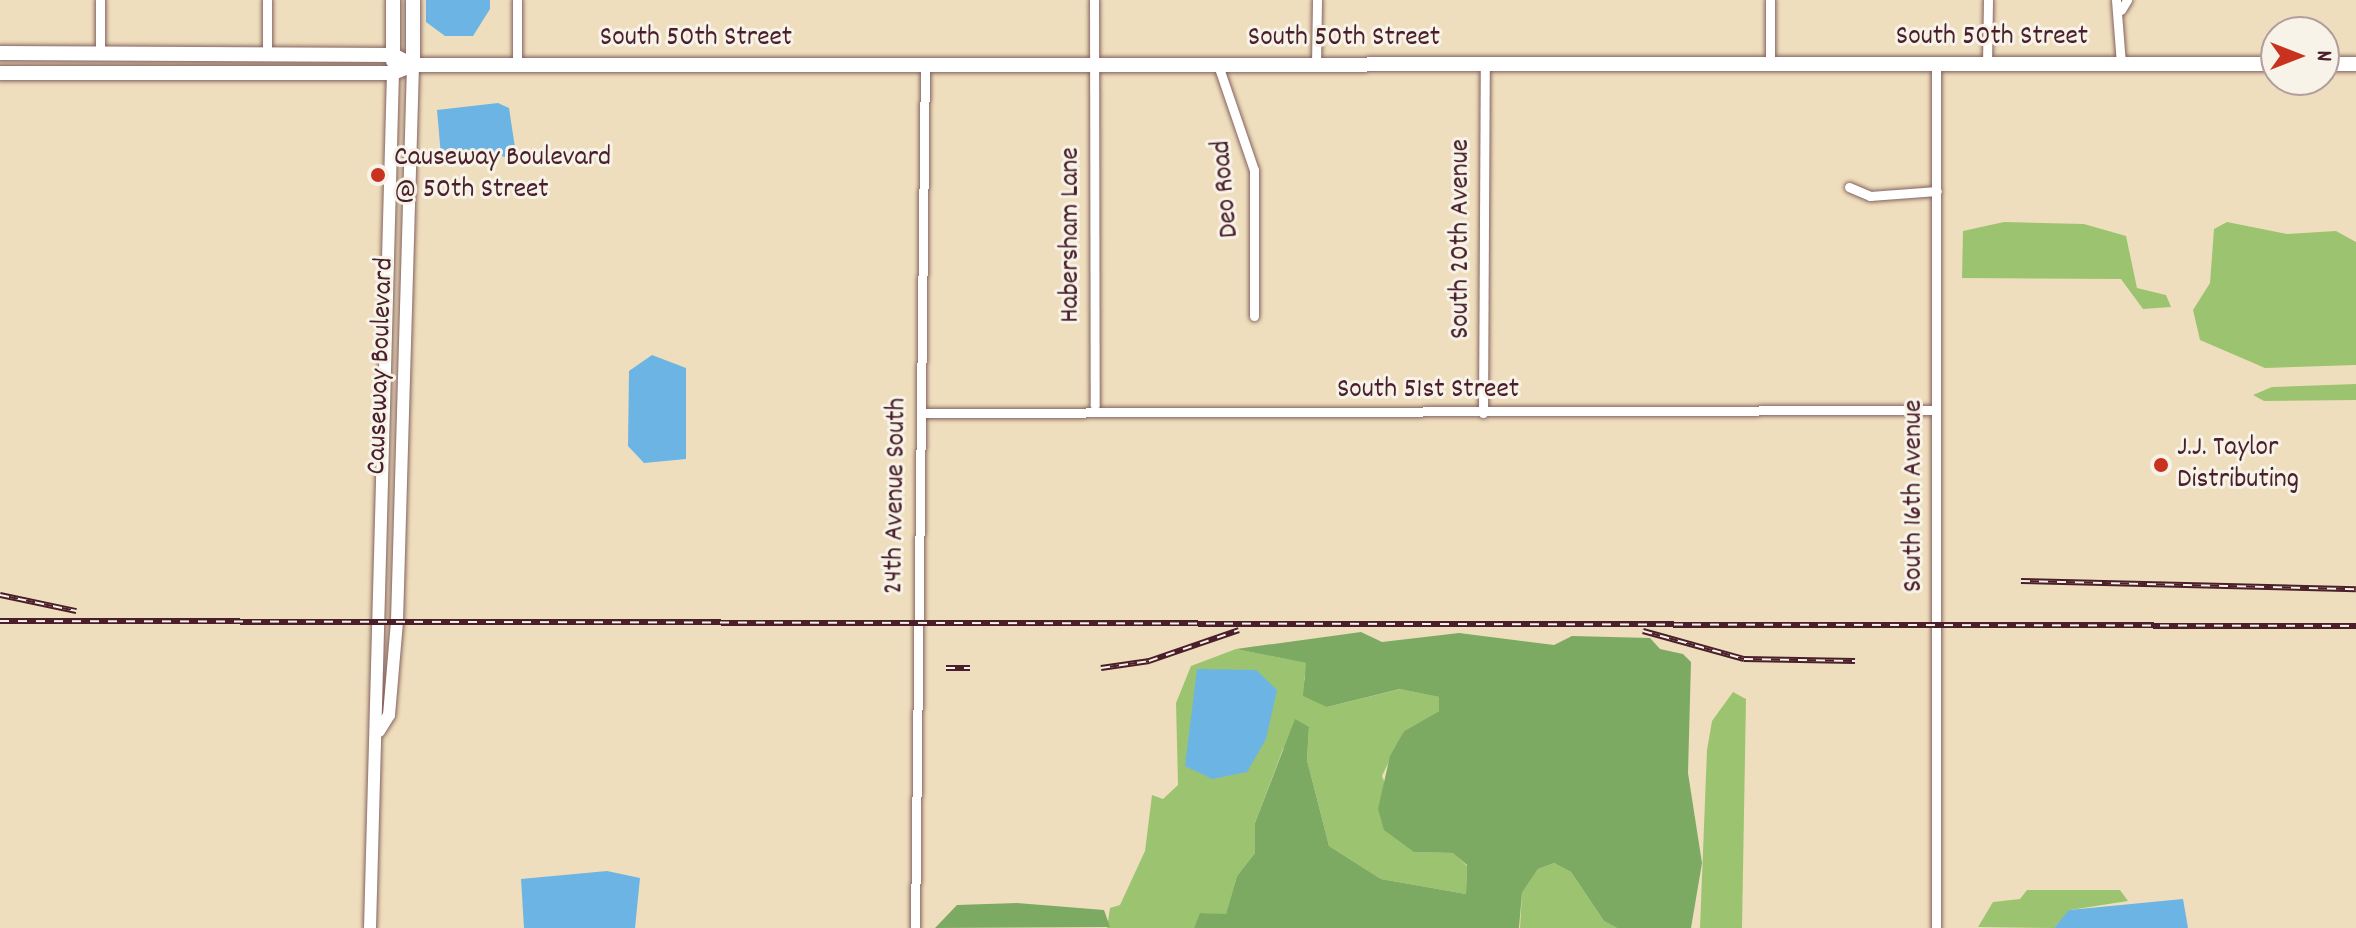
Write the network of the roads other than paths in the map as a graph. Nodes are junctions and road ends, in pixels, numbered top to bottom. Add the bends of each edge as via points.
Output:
1 (100, 0) edge
2 (267, 0) edge
3 (393, 0) edge
4 (413, 0) edge
5 (517, 0) edge
6 (1094, 0) edge
7 (1317, 0) edge
8 (1770, 0) edge
9 (1988, 0) edge
10 (2127, 0) edge
11 (2119, 5) edge
12 (0, 53) edge
13 (100, 53) junction
14 (267, 53) junction
15 (393, 55) junction
16 (1936, 64) junction
17 (1987, 64) junction
18 (2121, 64) junction
19 (2260, 64) edge
20 (413, 65) junction
21 (517, 65) junction
22 (925, 65) junction
23 (1094, 65) junction
24 (1218, 65) junction
25 (1316, 65) junction
26 (1485, 65) junction
27 (1770, 65) junction
28 (0, 73) edge
29 (393, 73) junction
30 (1849, 187) dead end
31 (1937, 191) junction
32 (1254, 316) dead end
33 (389, 360) junction
34 (1095, 405) dead end
35 (1936, 410) junction
36 (921, 413) junction
37 (1483, 413) junction
38 (403, 476) junction
39 (379, 731) junction
40 (370, 928) edge
41 (915, 928) edge
42 (1936, 928) edge

1 - 13 street
2 - 14 street
3 - 15 main road, Causeway Boulevard
4 - 20 main road, Causeway Boulevard
5 - 21 street
6 - 23 street, Habersham Lane
7 - 25 street
8 - 27 street
9 - 17 street
10 - 11 street
11 - 18 street
12 - 13 main road, South 50th Street
13 - 14 main road, South 50th Street
14 - 15 main road, South 50th Street
15 - 20 main road, South 50th Street
15 - 29 main road, Causeway Boulevard
16 - 17 main road, South 50th Street
16 - 27 main road, South 50th Street
16 - 31 street, South 16th Avenue
17 - 18 main road, South 50th Street
18 - 19 main road, South 50th Street
20 - 21 main road, South 50th Street
20 - 29 main road, South 50th Street
20 - 38 main road, Causeway Boulevard
21 - 22 main road, South 50th Street
22 - 23 main road, South 50th Street
22 - 36 street, 24th Avenue South
23 - 24 main road, South 50th Street
23 - 34 street, Habersham Lane
24 - 25 main road, South 50th Street
24 - 32 street, Deo Road via 1254,170
25 - 26 main road, South 50th Street
26 - 27 main road, South 50th Street
26 - 37 street, South 20th Avenue
28 - 29 main road, South 50th Street
29 - 33 main road, Causeway Boulevard
30 - 31 street via 1870,196
31 - 35 street, South 16th Avenue
33 - 38 main road via 400,368
33 - 39 main road, Causeway Boulevard
35 - 37 street, South 51st Street
35 - 42 street, South 16th Avenue
36 - 37 street, South 51st Street
36 - 41 street, 24th Avenue South
38 - 39 main road, Causeway Boulevard via 389,715
39 - 40 main road, Causeway Boulevard

